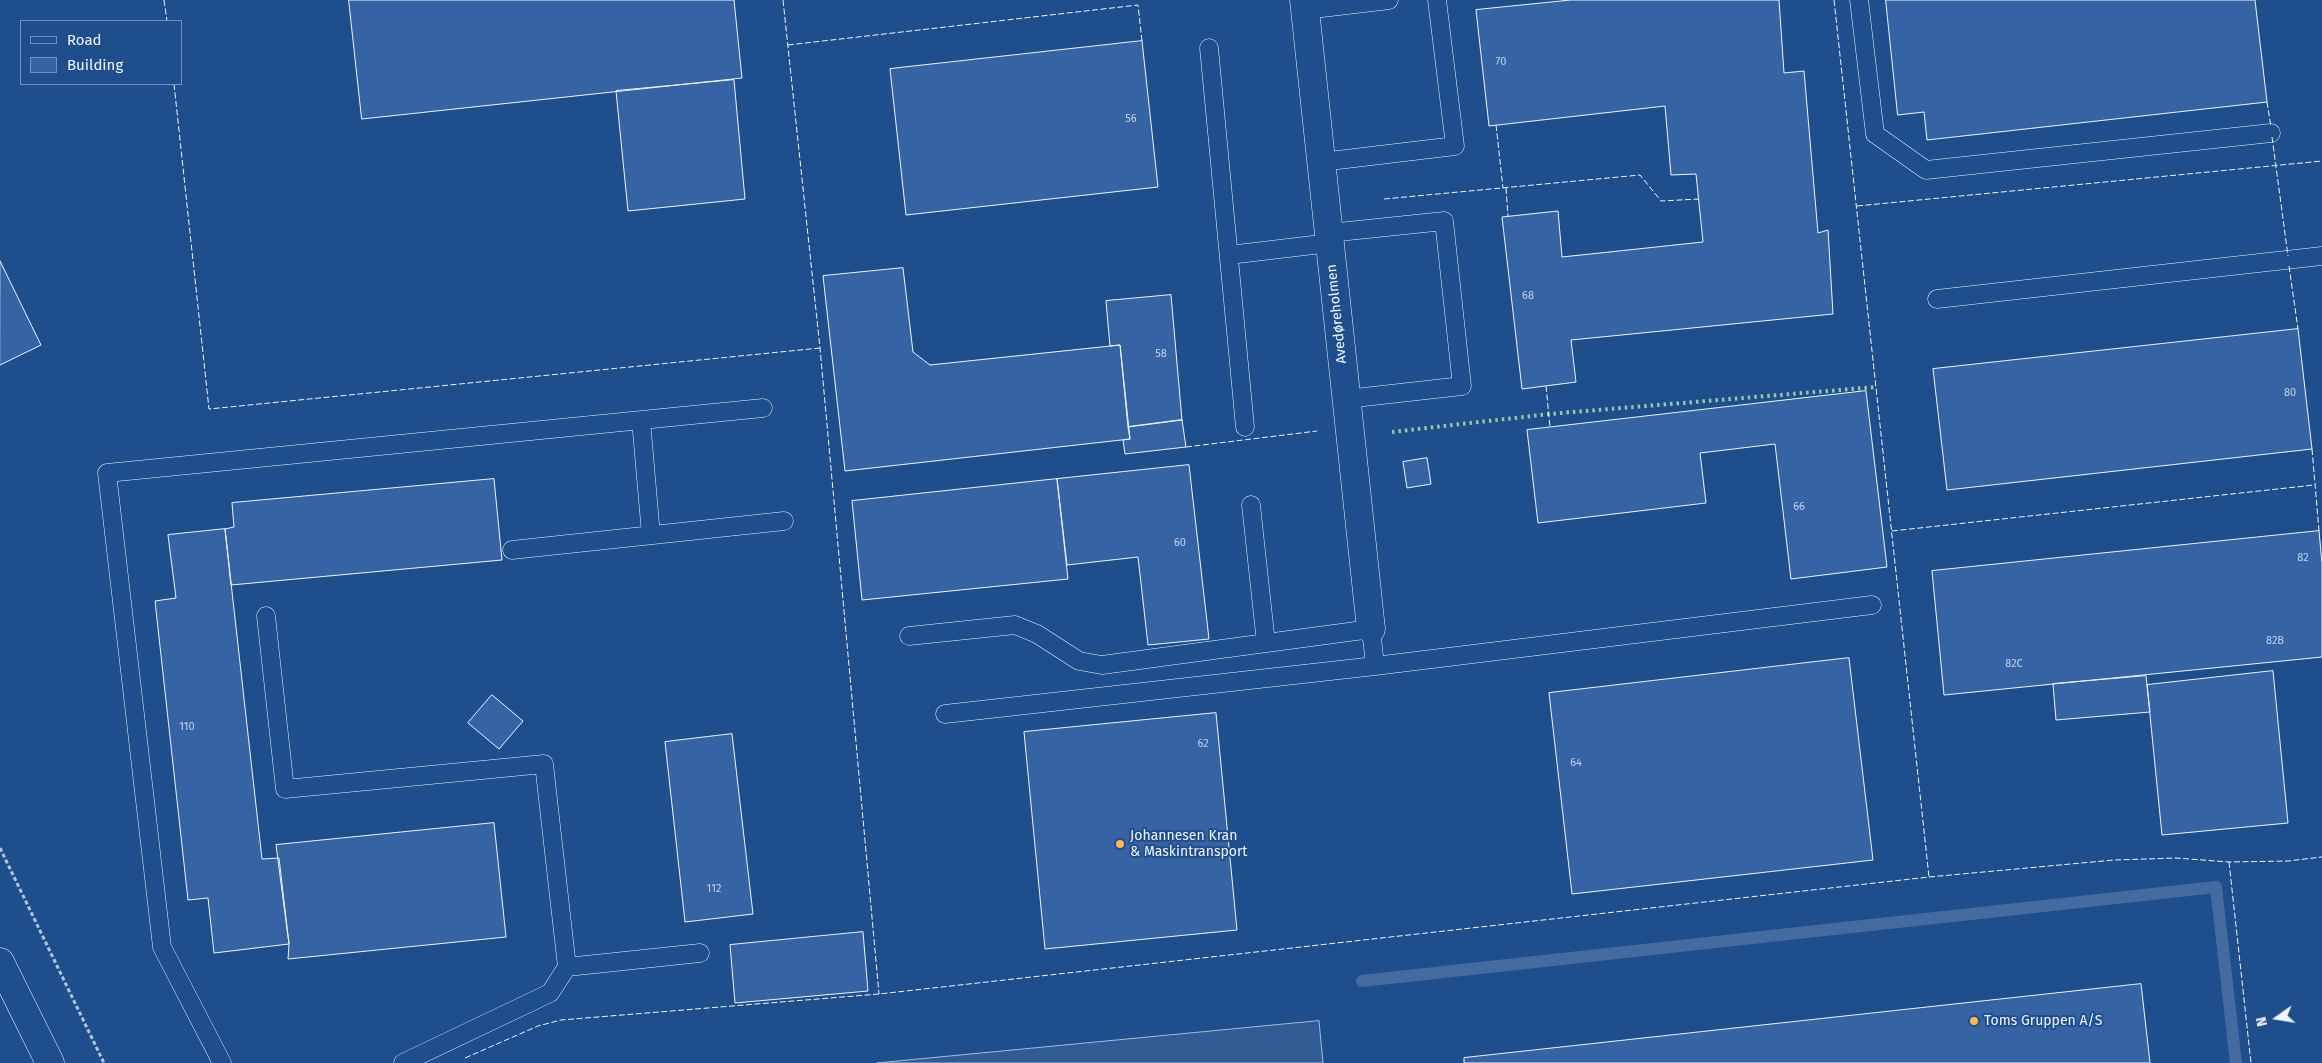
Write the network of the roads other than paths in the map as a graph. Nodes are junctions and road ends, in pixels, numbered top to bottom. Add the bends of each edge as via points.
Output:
1 (1389, 0) edge
2 (1437, 0) edge
3 (1859, 0) edge
4 (1304, 5) edge
5 (1209, 48) dead end
6 (2271, 132) dead end
7 (1321, 162) junction
8 (1329, 238) junction
9 (1229, 255) junction
10 (2322, 256) edge
11 (1937, 299) dead end
12 (1346, 398) junction
13 (763, 408) dead end
14 (641, 420) junction
15 (1245, 428) dead end
16 (1251, 505) dead end
17 (784, 521) dead end
18 (651, 535) junction
19 (512, 550) dead end
20 (1872, 605) dead end
21 (266, 616) dead end
22 (1371, 629) junction
23 (910, 636) dead end
24 (1266, 643) junction
25 (1375, 666) junction
26 (945, 714) dead end
27 (700, 953) dead end
28 (0, 962) edge
29 (567, 967) junction
30 (50, 1063) edge
31 (222, 1063) edge
32 (403, 1063) edge

1 - 4 lane
2 - 7 lane via 1455,146
3 - 6 lane via 1875,134 1926,170
4 - 7 street, Avedøreholmen
5 - 9 lane
7 - 8 street, Avedøreholmen
8 - 9 lane
8 - 12 street, Avedøreholmen
8 - 12 lane via 1444,221 1462,386
9 - 15 lane
10 - 11 lane
12 - 22 street, Avedøreholmen
13 - 14 lane
14 - 18 lane
14 - 31 lane via 107,473 162,947
16 - 24 lane
17 - 18 lane
18 - 19 lane
20 - 25 lane
21 - 29 lane via 285,789 544,764
22 - 24 lane
22 - 25 lane
23 - 24 lane via 1015,625 1037,634 1079,661 1102,665
25 - 26 lane
27 - 29 lane
28 - 30 street
29 - 32 lane via 550,993

